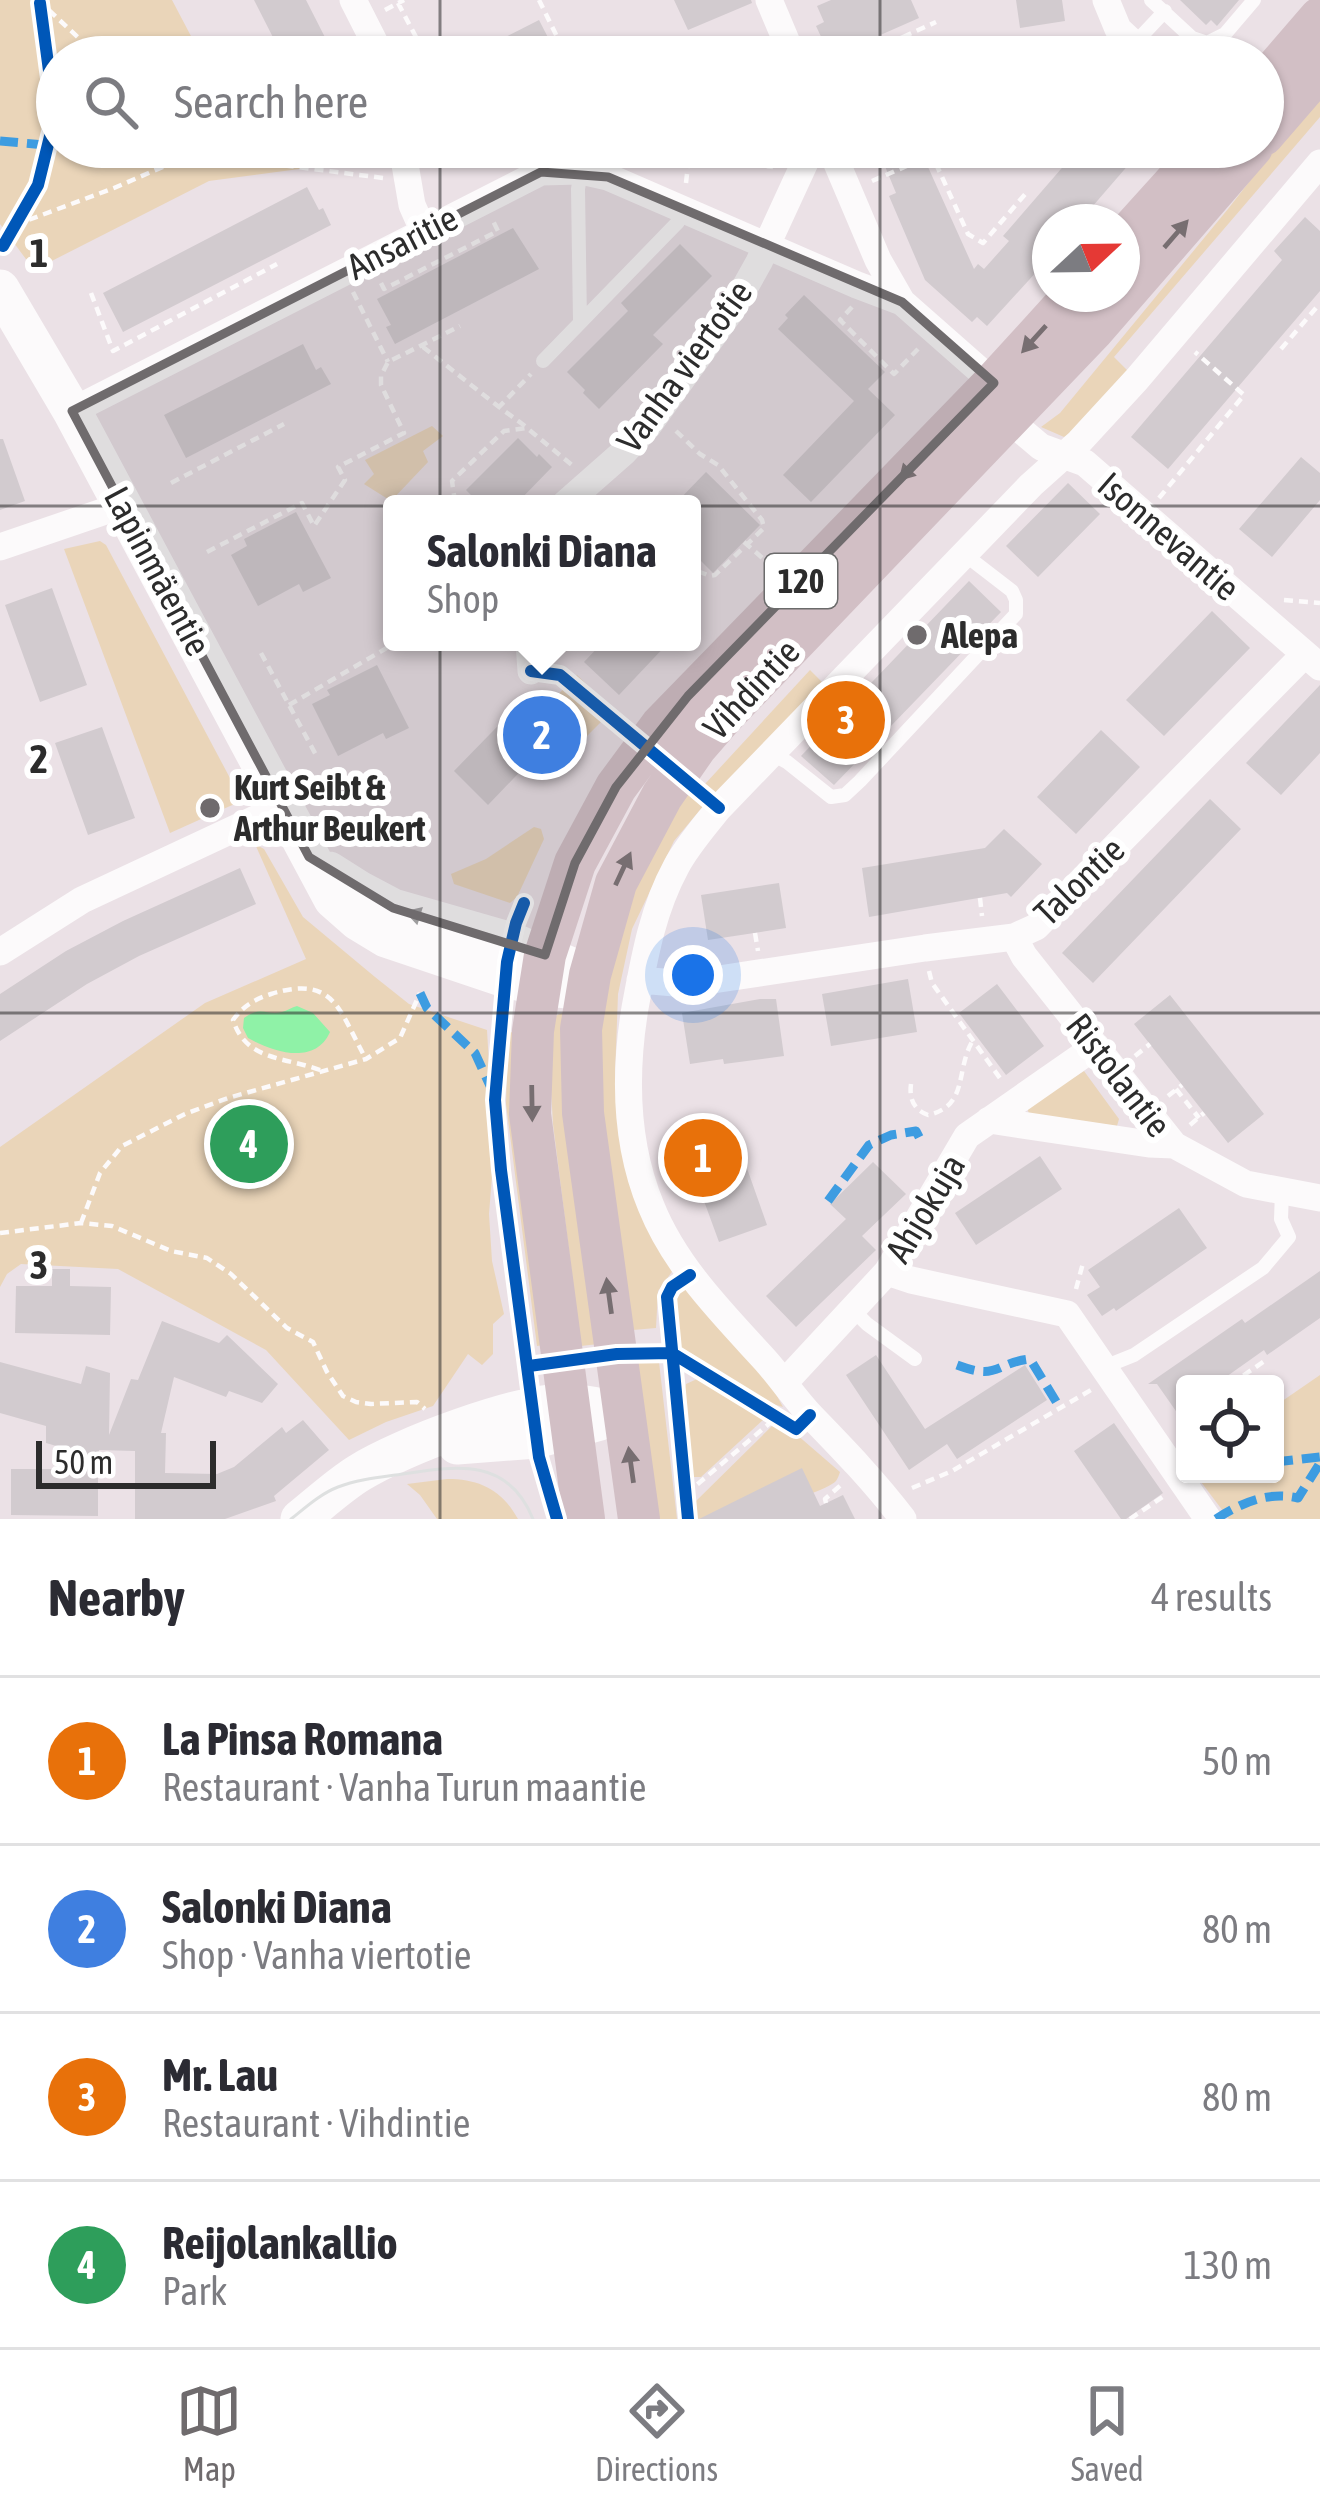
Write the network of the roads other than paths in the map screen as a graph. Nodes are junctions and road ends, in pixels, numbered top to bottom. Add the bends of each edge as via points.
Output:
1 (353, 0) edge
2 (769, 0) edge
3 (1106, 0) edge
4 (1151, 0) edge
5 (1254, 0) edge
6 (1165, 11) junction
7 (1320, 18) edge
8 (371, 36) edge
9 (784, 36) edge
10 (1126, 36) edge
11 (1150, 36) edge
12 (1190, 36) edge
13 (1221, 36) edge
14 (1284, 60) edge
15 (1320, 69) edge
16 (1284, 110) edge
17 (1320, 163) edge
18 (406, 168) edge
19 (802, 168) edge
20 (839, 168) edge
21 (1188, 168) edge
22 (1234, 168) edge
23 (581, 171) junction
24 (678, 205) junction
25 (1140, 222) edge
26 (423, 230) junction
27 (766, 245) junction
28 (0, 289) edge
29 (902, 302) junction
30 (1063, 312) edge
31 (580, 321) junction
32 (543, 361) road end
33 (1001, 401) junction
34 (72, 411) junction
35 (1063, 454) junction
36 (575, 495) edge
37 (123, 505) junction
38 (0, 547) edge
39 (964, 554) junction
40 (530, 651) edge
41 (1313, 660) edge
42 (531, 671) dead end
43 (771, 754) junction
44 (283, 806) junction
45 (1014, 937) junction
46 (0, 952) edge
47 (542, 971) junction
48 (640, 980) junction
49 (588, 983) junction
50 (1096, 1046) junction
51 (988, 1120) junction
52 (1174, 1145) junction
53 (1282, 1192) junction
54 (1320, 1198) edge
55 (887, 1272) junction
56 (853, 1310) junction
57 (915, 1359) dead end
58 (1106, 1370) junction
59 (784, 1382) junction
60 (624, 1412) junction
61 (569, 1417) junction
62 (300, 1519) edge
63 (584, 1519) edge
64 (639, 1519) edge
65 (903, 1519) edge
66 (1208, 1519) edge

1 - 8 street
2 - 9 street
3 - 10 street
4 - 6 lane
5 - 13 lane
6 - 11 lane
6 - 12 lane
7 - 14 main road
15 - 16 main road
17 - 35 street, Vihdintie
18 - 26 street
19 - 27 street, Vanha viertotie
20 - 29 street
21 - 25 main road
33 -> 22 main road, Vihdintie / 120 via 1093,330
23 - 24 street, Ansaritie
23 - 26 street, Ansaritie via 541,172
23 - 31 lane
24 - 27 street, Ansaritie
24 - 31 lane via 678,222
26 - 34 street, Ansaritie
27 - 29 street, Ansaritie
27 - 36 street, Vanha viertotie via 735,304 648,426
28 - 34 street, Lapinmäentie
29 - 33 street, Isonnevantie
30 -> 33 main road, Vihdintie / 120
31 - 32 lane
33 - 35 street, Isonnevantie via 1041,447
33 -> 47 main road, Vihdintie / 120 via 688,696 645,747 575,863
49 -> 33 main road, Vihdintie / 120 via 616,883 696,747
34 - 37 street, Lapinmäentie
35 - 39 street, Vihdintie
35 - 41 street, Isonnevantie via 1085,463
37 - 38 street
37 - 44 street, Lapinmäentie
39 - 43 street, Vihdintie
39 - 43 lane via 1012,591 1016,614 860,781 830,797
40 - 42 street
41 - 45 street, Talontie via 1036,927
43 - 48 street, Vihdintie via 676,867
44 - 46 street via 82,900
44 - 47 street, Lapinmäentie via 333,899 358,921 476,969
45 - 48 street, Talontie via 686,984
45 - 50 street, Ristolantie
47 - 49 street, Lapinmäentie
47 -> 61 main road, Vihdintie / 120 via 530,1114
48 - 59 street, Vihdintie via 628,1118 650,1204 690,1275
60 -> 49 main road, Vihdintie / 120 via 583,1113
50 - 51 street
50 - 52 street, Ristolantie
51 - 52 street, Ahjokuja
51 - 55 street, Ahjokuja via 967,1136
52 - 53 street, Ristolantie via 1246,1184
53 - 54 street, Ristolantie
53 - 58 lane via 1288,1237 1263,1268
55 - 56 street, Ahjokuja
55 - 58 street via 1067,1314
56 - 57 lane
56 - 59 street, Ahjokuja
58 - 66 street
59 - 65 street, Vihdintie
60 - 61 street
64 -> 60 main road, Vihdintie / 120
61 - 62 street via 536,1439 423,1430
61 - 63 main road, Vihdintie / 120

